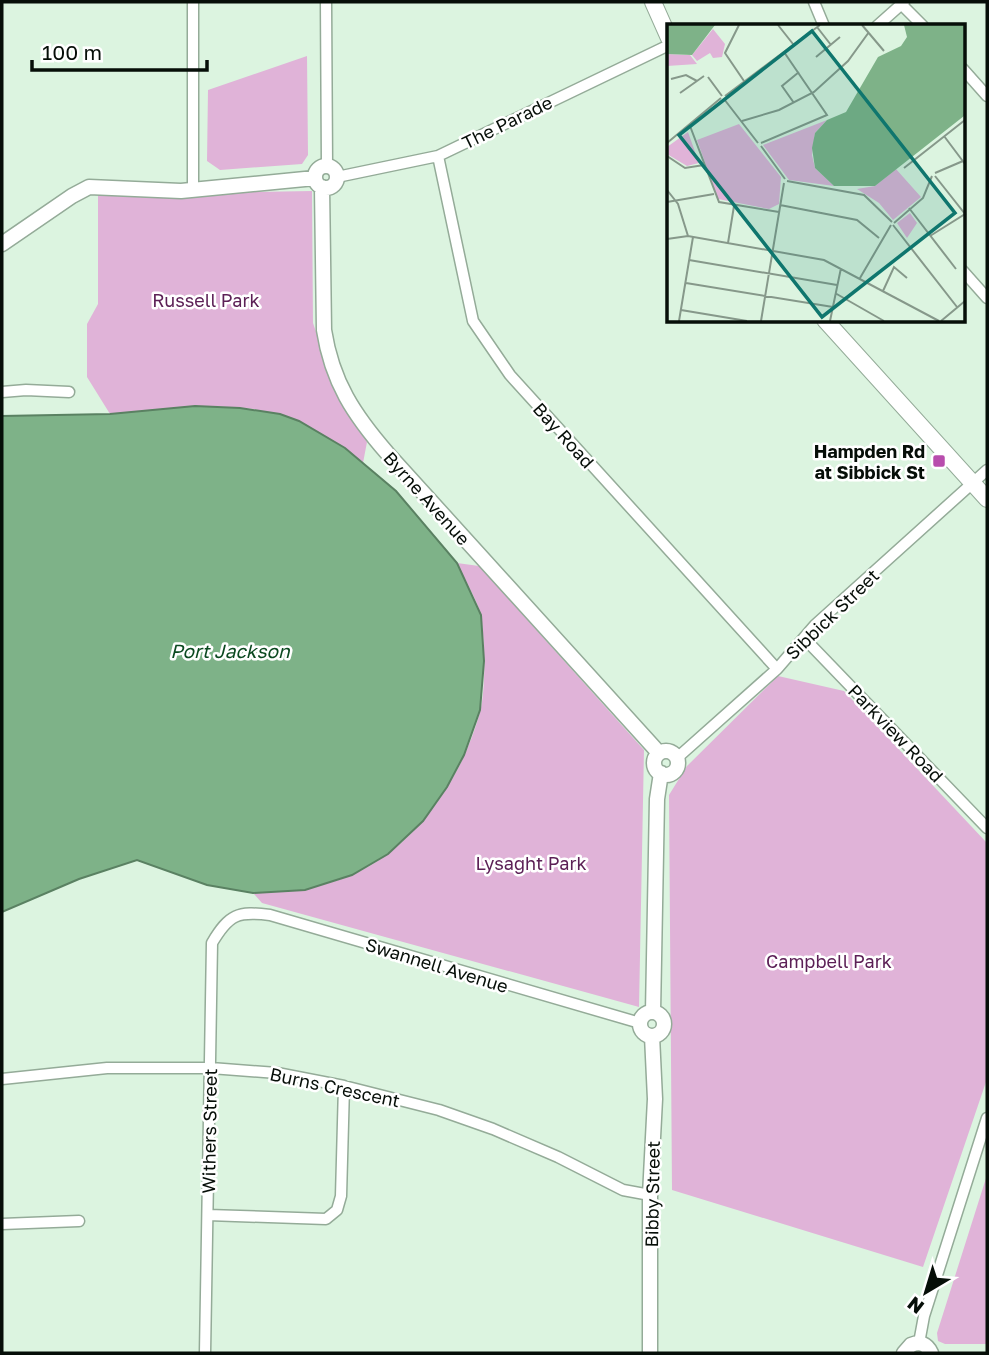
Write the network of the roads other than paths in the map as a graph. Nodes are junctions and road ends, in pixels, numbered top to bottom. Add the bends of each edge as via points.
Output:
1 (193, 2) edge
2 (326, 2) edge
3 (653, 2) edge
4 (814, 2) edge
5 (902, 3) edge
6 (823, 24) edge
7 (879, 24) edge
8 (921, 24) edge
9 (667, 34) edge
10 (667, 46) edge
11 (964, 70) edge
12 (987, 96) edge
13 (438, 156) junction
14 (332, 172) junction
15 (319, 182) junction
16 (193, 190) junction
17 (2, 244) edge
18 (964, 272) edge
19 (987, 298) edge
20 (827, 322) edge
21 (2, 392) edge
22 (69, 392) dead end
23 (987, 470) edge
24 (973, 483) junction
25 (987, 499) edge
26 (804, 638) junction
27 (777, 669) junction
28 (659, 753) junction
29 (677, 758) junction
30 (661, 774) junction
31 (987, 828) edge
32 (234, 916) joint
33 (653, 1012) junction
34 (640, 1023) junction
35 (652, 1036) junction
36 (211, 1068) junction
37 (2, 1079) edge
38 (344, 1086) junction
39 (987, 1118) edge
40 (985, 1132) edge
41 (650, 1195) junction
42 (208, 1215) junction
43 (79, 1221) dead end
44 (2, 1224) edge
45 (919, 1343) junction
46 (205, 1353) edge
47 (650, 1353) edge
48 (904, 1353) edge
49 (931, 1353) edge

1 - 16 street
2 - 14 street
3 - 9 main road
4 - 6 street
5 - 7 street
5 - 8 street
10 - 13 street, The Parade
11 - 12 street
13 - 14 street, The Parade
13 - 27 street, Bay Road via 473,321 510,375
14 - 15 street via 332,186
15 - 16 street
15 - 28 street, Byrne Avenue via 324,330 330,360 351,409
16 - 17 street via 89,187
18 - 19 street
20 - 24 main road
21 - 22 street
23 - 24 street, Sibbick Street
24 - 25 main road
24 - 26 street, Sibbick Street
26 - 27 street, Sibbick Street
26 - 31 street, Parkview Road
27 - 29 street, Sibbick Street
28 - 29 street via 669,751
28 - 30 street via 654,764
29 - 30 street via 676,770
30 - 33 street
32 - 34 street, Swannell Avenue via 270,915
32 - 36 street, Withers Street via 212,943
33 - 34 street via 644,1015
33 - 35 street via 664,1024 662,1031
34 - 35 street via 645,1034
35 - 41 street, Bibby Street via 655,1099
36 - 37 street, Burns Crescent via 107,1068
36 - 38 street, Burns Crescent via 277,1073
36 - 42 street, Withers Street
38 - 41 street, Burns Crescent via 493,1129 623,1190
38 - 42 street via 337,1210 326,1219
39 - 40 street
40 - 45 street
41 - 47 street, Bibby Street
42 - 46 street, Withers Street
43 - 44 street
45 - 48 street
45 - 49 street

